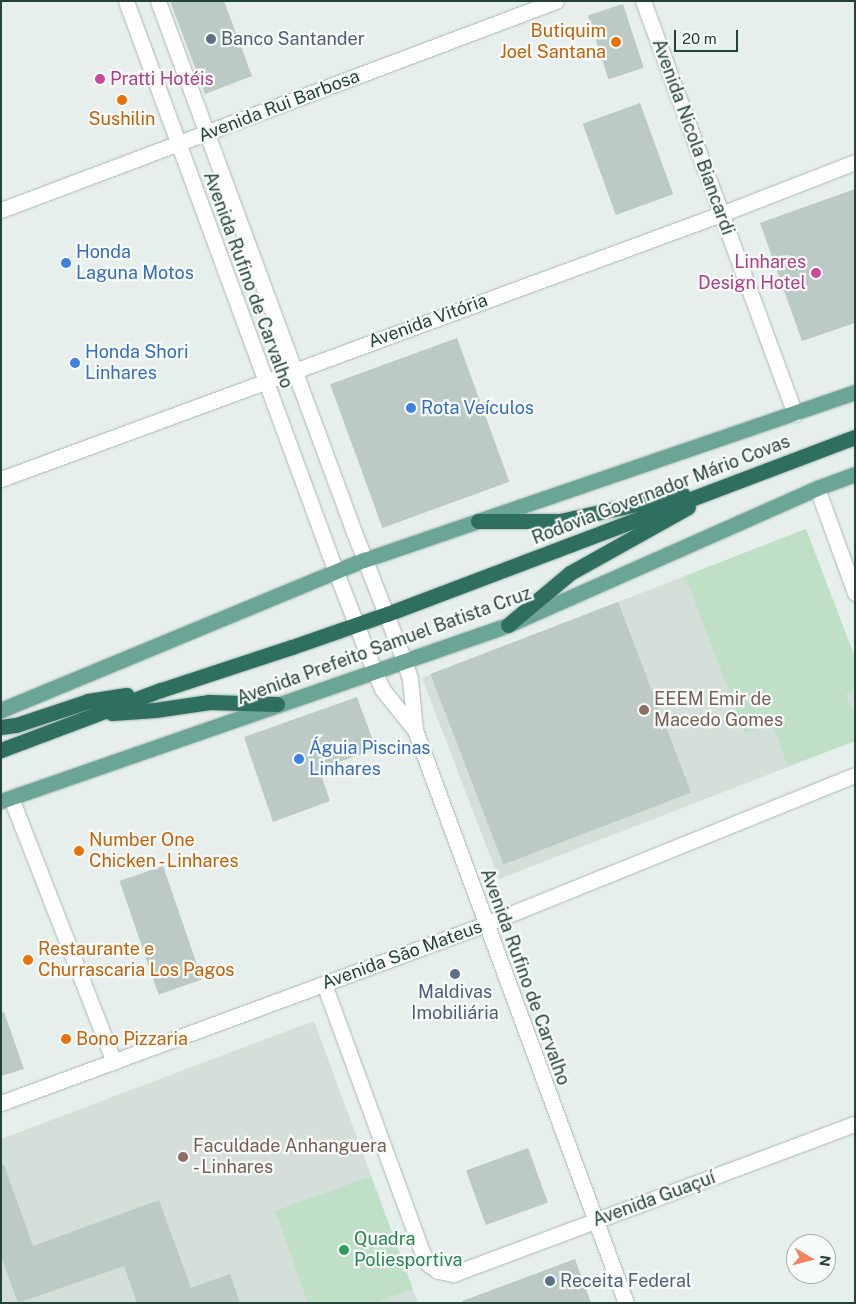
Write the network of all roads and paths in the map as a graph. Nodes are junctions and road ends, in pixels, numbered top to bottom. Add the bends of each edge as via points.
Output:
1 (126, 1) edge
2 (158, 1) edge
3 (556, 1) edge
4 (643, 1) edge
5 (206, 133) junction
6 (178, 144) junction
7 (855, 162) edge
8 (1, 210) edge
9 (721, 214) junction
10 (294, 370) junction
11 (265, 381) junction
12 (855, 392) edge
13 (795, 414) junction
14 (855, 437) edge
15 (855, 474) edge
16 (1, 479) edge
17 (732, 482) junction
18 (817, 488) junction
19 (478, 521) junction
20 (364, 560) junction
21 (336, 572) junction
22 (481, 578) joint
23 (855, 593) edge
24 (387, 614) junction
25 (358, 624) junction
26 (508, 625) junction
27 (404, 660) junction
28 (376, 673) junction
29 (161, 690) junction
30 (277, 704) junction
31 (1, 710) edge
32 (93, 714) junction
33 (1, 727) edge
34 (415, 730) junction
35 (1, 750) edge
36 (855, 775) edge
37 (6, 799) edge
38 (486, 924) junction
39 (324, 984) junction
40 (114, 1062) junction
41 (1, 1103) edge
42 (855, 1124) edge
43 (596, 1220) junction
44 (626, 1303) edge

1 - 6 street, Avenida Rufino de Carvalho
2 - 5 street, Avenida Rufino de Carvalho
3 - 5 street, Avenida Rui Barbosa
4 - 9 street, Avenida Nicola Biancardi
5 - 6 street, Avenida Rui Barbosa
5 - 10 street, Avenida Rufino de Carvalho
6 - 8 street, Avenida Rui Barbosa
6 - 11 street, Avenida Rufino de Carvalho
7 - 9 street, Avenida Vitória
9 - 10 street, Avenida Vitória
9 - 13 street, Avenida Nicola Biancardi
10 - 11 street, Avenida Vitória
10 - 20 street, Avenida Rufino de Carvalho
11 - 16 street, Avenida Vitória
11 - 21 street, Avenida Rufino de Carvalho
12 - 13 main road
13 - 19 main road
14 - 17 highway, Rodovia Governador Mário Covas
15 - 18 main road, Avenida Prefeito Samuel Batista Cruz
17 - 19 highway via 560,521
17 - 22 highway, Rodovia Governador Mário Covas
17 - 26 highway via 570,573
18 - 23 street
18 - 26 main road, Avenida Prefeito Samuel Batista Cruz
19 - 20 main road
20 - 21 main road
20 - 24 street, Avenida Rufino de Carvalho
21 - 25 street, Avenida Rufino de Carvalho
21 - 31 main road
22 - 24 highway, Avenida Prefeito Samuel Batista Cruz
24 - 25 highway
24 - 27 street, Avenida Rufino de Carvalho
25 - 28 street, Avenida Rufino de Carvalho
25 - 29 highway
26 - 27 main road, Avenida Prefeito Samuel Batista Cruz
27 - 28 main road, Avenida Prefeito Samuel Batista Cruz
27 - 34 street, Avenida Rufino de Carvalho via 410,679
28 - 30 main road, Avenida Prefeito Samuel Batista Cruz
28 - 34 street, Avenida Rufino de Carvalho via 382,689
29 - 32 highway
29 - 33 highway via 88,701
30 - 32 highway via 209,702
30 - 37 main road, Avenida Prefeito Samuel Batista Cruz
32 - 35 highway
34 - 38 street, Avenida Rufino de Carvalho
36 - 38 street, Avenida São Mateus
37 - 40 street
38 - 39 street, Avenida São Mateus
38 - 43 street, Avenida Rufino de Carvalho
39 - 40 street, Avenida São Mateus
39 - 43 street, Avenida Guaçuí via 428,1264 438,1271 453,1274
40 - 41 street, Avenida São Mateus
42 - 43 street, Avenida Guaçuí
43 - 44 street, Avenida Rufino de Carvalho

